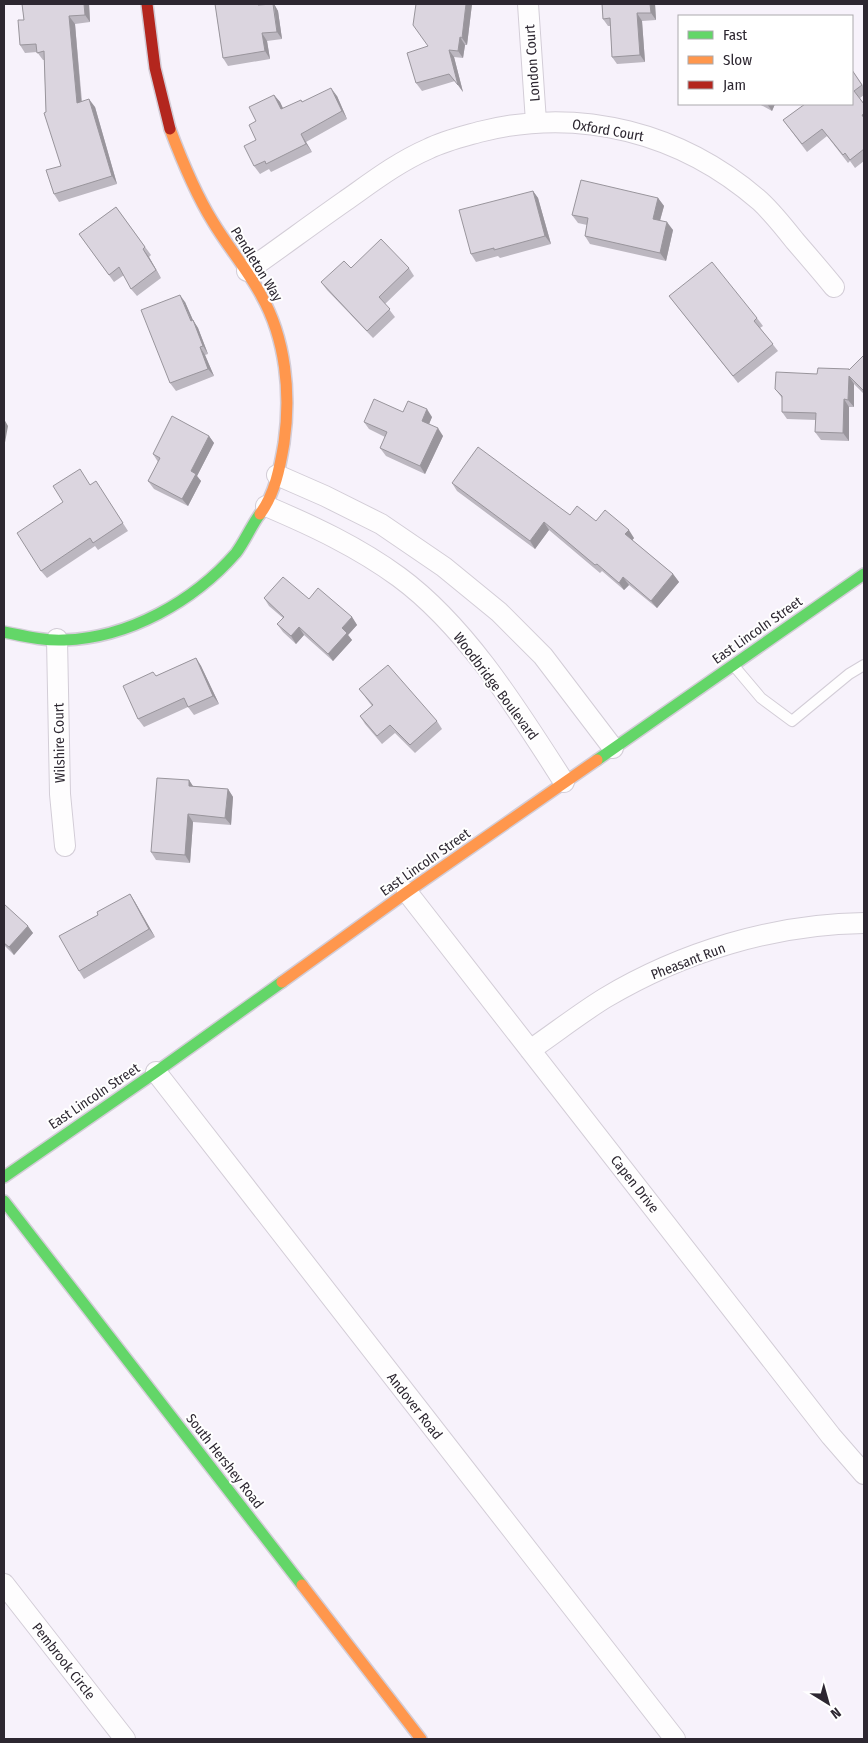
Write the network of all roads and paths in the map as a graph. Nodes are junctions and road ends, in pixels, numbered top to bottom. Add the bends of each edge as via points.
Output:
1 (147, 4) edge
2 (528, 4) edge
3 (536, 122) junction
4 (247, 271) junction
5 (834, 287) dead end
6 (277, 475) junction
7 (266, 506) junction
8 (864, 574) edge
9 (4, 632) edge
10 (57, 639) junction
11 (864, 664) edge
12 (733, 665) junction
13 (613, 748) junction
14 (564, 782) junction
15 (65, 846) dead end
16 (408, 892) junction
17 (864, 923) edge
18 (530, 1050) junction
19 (156, 1072) junction
20 (4, 1177) edge
21 (4, 1201) edge
22 (864, 1474) edge
23 (4, 1584) edge
24 (125, 1739) edge
25 (421, 1739) edge
26 (675, 1739) edge

1 - 4 main road, Pendleton Way via 156,75 173,137 213,222
2 - 3 street, London Court
3 - 4 street, Oxford Court via 505,126 428,149 390,170
3 - 5 street, Oxford Court via 608,127 652,138 702,160 723,172 775,216
4 - 6 main road, Pendleton Way via 278,333 286,372 286,420
6 - 7 main road, Pendleton Way
6 - 13 street via 381,524 444,566 499,612 543,656
7 - 10 main road, Pendleton Way via 236,551 197,589 176,604 119,630
7 - 14 street, Woodbridge Boulevard via 371,558 426,600 490,673
8 - 12 main road, East Lincoln Street
9 - 10 main road, Pendleton Way
10 - 15 street, Wilshire Court via 60,794
11 - 12 lane via 792,721 760,698
12 - 13 main road, East Lincoln Street
13 - 14 main road, East Lincoln Street
14 - 16 main road, East Lincoln Street
16 - 18 street, Capen Drive
16 - 19 main road, East Lincoln Street
17 - 18 street, Pheasant Run via 797,929 742,940 685,959 605,999
18 - 22 street, Capen Drive via 830,1436
19 - 20 main road, East Lincoln Street
19 - 26 street, Andover Road
21 - 25 main road, South Hershey Road
23 - 24 street, Pembrook Circle

